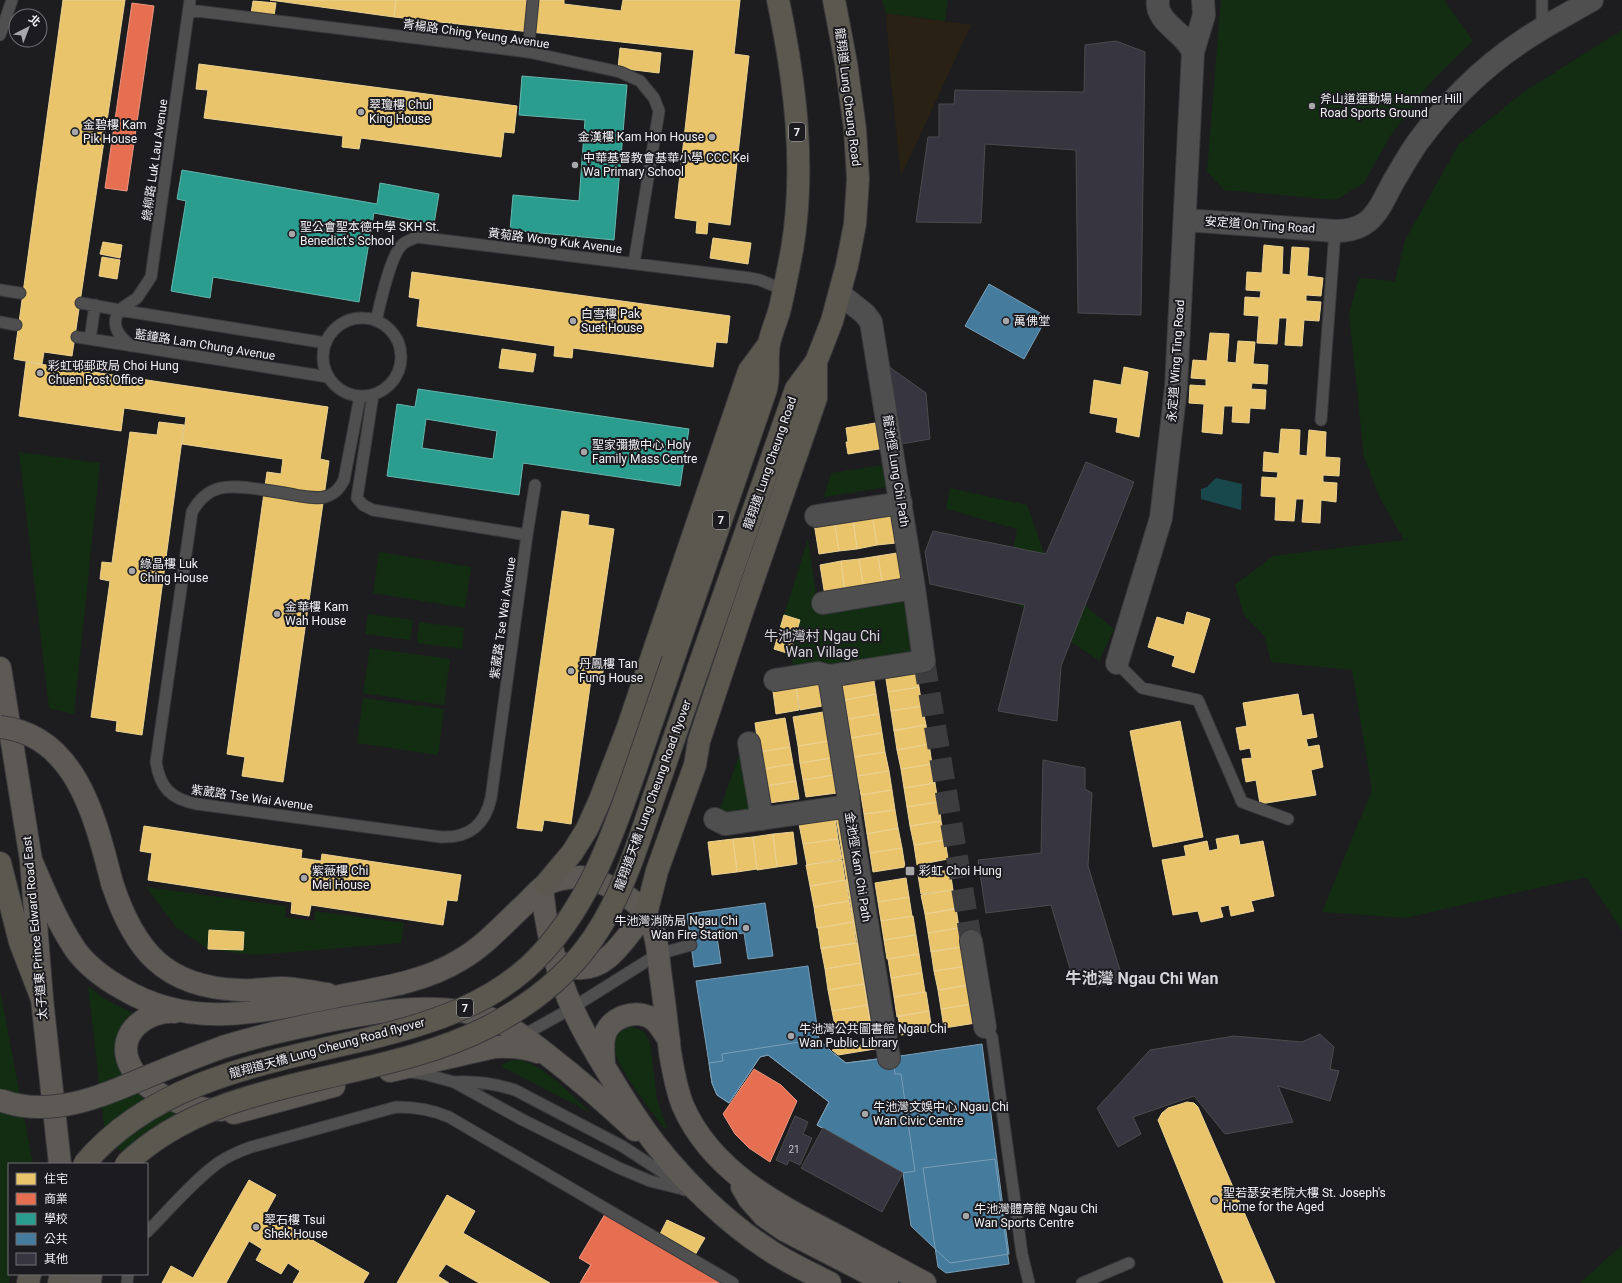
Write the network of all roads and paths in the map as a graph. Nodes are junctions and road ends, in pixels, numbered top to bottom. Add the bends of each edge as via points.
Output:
1 (12, 0) edge
2 (533, 0) edge
3 (778, 0) edge
4 (834, 0) edge
5 (1158, 0) edge
6 (1203, 0) edge
7 (1542, 0) edge
8 (1592, 0) edge
9 (190, 5) edge
10 (1, 29) edge
11 (1542, 29) junction
12 (528, 52) junction
13 (1194, 52) junction
14 (1186, 220) junction
15 (1335, 231) junction
16 (634, 263) junction
17 (0, 290) edge
18 (784, 290) junction
19 (20, 293) dead end
20 (840, 294) junction
21 (81, 302) dead end
22 (95, 305) junction
23 (119, 310) junction
24 (376, 320) junction
25 (0, 322) edge
26 (16, 325) dead end
27 (77, 337) dead end
28 (90, 339) junction
29 (326, 343) junction
30 (769, 344) junction
31 (132, 347) junction
32 (816, 362) junction
33 (328, 377) junction
34 (373, 395) junction
35 (360, 396) junction
36 (1321, 420) dead end
37 (535, 485) dead end
38 (901, 503) junction
39 (816, 516) dead end
40 (527, 535) junction
41 (914, 588) junction
42 (823, 603) dead end
43 (1116, 663) joint
44 (0, 668) edge
45 (698, 669) joint
46 (829, 676) junction
47 (775, 680) dead end
48 (0, 727) edge
49 (749, 743) dead end
50 (849, 806) junction
51 (715, 819) dead end
52 (762, 819) junction
53 (1288, 820) dead end
54 (31, 860) junction
55 (0, 863) edge
56 (544, 886) junction
57 (646, 914) junction
58 (971, 941) tunnel mouth
59 (691, 945) dead end
60 (658, 954) junction
61 (555, 960) junction
62 (338, 996) junction
63 (42, 1000) junction
64 (572, 1008) junction
65 (186, 1013) junction
66 (985, 1026) joint
67 (523, 1036) junction
68 (669, 1040) junction
69 (494, 1047) junction
70 (889, 1058) dead end
71 (552, 1059) junction
72 (604, 1066) junction
73 (380, 1074) junction
74 (454, 1082) junction
75 (0, 1100) edge
76 (248, 1108) junction
77 (60, 1163) edge
78 (85, 1163) edge
79 (127, 1163) edge
80 (142, 1163) edge
81 (672, 1164) junction
82 (736, 1176) junction
83 (681, 1188) junction
84 (148, 1231) edge
85 (766, 1249) junction
86 (1129, 1263) dead end
87 (733, 1283) edge
88 (830, 1283) edge
89 (887, 1283) edge
90 (925, 1283) edge
91 (1028, 1283) edge
92 (1082, 1283) edge

1 - 10 lane
2 - 12 lane
3 - 18 highway, 7 via 792,74 798,168 795,229
4 - 20 highway, 龍翔道 Lung Cheung Road / 7 via 855,129 858,179 855,224
5 - 13 street via 1160,14 1186,40
6 - 13 street, 永定道 Wing Ting Road via 1204,16
7 - 11 lane
8 - 11 street, 安定道 On Ting Road
9 - 12 lane, 青楊路 Ching Yeung Avenue
9 - 23 lane, 綠柳路 Luk Lau Avenue via 151,277 137,298
11 - 15 street, 安定道 On Ting Road via 1520,42 1491,65 1439,116 1417,143 1371,218 1350,230
12 - 16 lane, 青楊路 Ching Yeung Avenue via 620,72 640,81 654,98 659,111
13 - 14 street, 永定道 Wing Ting Road
14 - 15 street, 安定道 On Ting Road
14 - 43 street, 永定道 Wing Ting Road via 1176,387 1161,518
15 - 36 lane
16 - 18 lane, 黃菊路 Wong Kuk Avenue via 750,278
16 - 24 lane, 黃菊路 Wong Kuk Avenue via 417,237 403,244 397,252
17 - 19 lane
18 - 30 highway, 7
20 - 32 highway, 龍翔道 Lung Cheung Road / 7
20 - 38 street, 龍池徑 Lung Chi Path via 871,322
21 - 22 lane, 藍鐘路 Lam Chung Avenue
22 - 23 lane, 藍鐘路 Lam Chung Avenue
22 - 28 lane
23 - 29 lane, 藍鐘路 Lam Chung Avenue
23 - 31 lane via 115,322 116,330
24 - 29 lane via 363,318 340,325
24 - 34 lane via 394,335 400,345 402,357 395,380 381,392
25 - 26 lane
27 - 28 lane, 藍鐘路 Lam Chung Avenue
28 - 31 lane, 藍鐘路 Lam Chung Avenue
29 - 33 lane via 323,354
30 - 56 highway via 749,371 627,730 600,800 587,829 572,853
30 - 78 highway, 龍翔道天橋 Lung Cheung Road flyover / 7, bridge via 768,379 617,822 597,869 569,919 541,954 509,983 464,1008 419,1025 259,1065 186,1090 134,1118 100,1146
31 - 33 lane, 藍鐘路 Lam Chung Avenue
32 - 45 highway, 龍翔道 Lung Cheung Road / 7 via 796,390
32 - 57 highway via 816,398 699,741 695,765 657,871
33 - 35 lane via 336,387 348,394
34 - 35 lane
34 - 40 lane via 357,498 363,505 373,510
35 - 40 lane, 紫葳路 Tse Wai Avenue via 344,480 329,496 316,498 225,486 209,492 192,512 156,762 163,785 173,796 197,804 441,838 457,837 473,830 486,816 491,798
37 - 40 lane, 紫葳路 Tse Wai Avenue
38 - 39 street
38 - 41 street, 龍池徑 Lung Chi Path
41 - 42 street
41 - 46 street, 龍池徑 Lung Chi Path via 924,661
43 - 53 lane via 1142,688 1198,700 1242,802
44 - 54 main road, 太子道東 Prince Edward Road East
45 - 79 highway, 龍翔道天橋 Lung Cheung Road flyover / 7, bridge via 619,892 594,937 563,974 527,1004 487,1028 444,1046 387,1063 274,1089 209,1111 169,1131
46 - 47 street via 818,673
46 - 50 street, 金池徑 Kam Chi Path
48 - 62 main road, bridge via 17,731 41,742 59,757 76,780 92,813 124,916 154,960 180,978 222,989 299,989
49 - 52 street
50 - 52 street
50 - 70 street, 金池徑 Kam Chi Path
51 - 52 street via 725,824
54 - 63 main road, 太子道東 Prince Edward Road East
54 - 65 main road via 62,925 84,960 133,995
55 - 63 highway via 20,942
56 - 57 main road via 562,879 580,877 599,881 616,890
56 - 61 main road via 544,911
56 - 62 main road via 488,939 460,960 436,972 410,980
57 - 60 main road via 653,929
57 - 61 main road via 606,960 592,967 576,968
58 - 66 street
59 - 60 lane
60 - 64 lane
60 - 68 main road
61 - 64 main road
62 - 65 main road via 266,1011
63 - 77 main road, 太子道東 Prince Edward Road East
64 - 67 lane
64 - 72 main road
65 - 76 main road via 153,1014 136,1025 126,1048 126,1056 133,1071 151,1088 185,1105 212,1110
66 - 91 lane via 992,1037
67 - 69 lane
67 - 71 main road
67 - 75 main road, bridge via 497,1021 444,1010 358,1015 271,1033 202,1054 83,1102 39,1108 24,1107
68 - 72 main road via 654,1019 646,1015 624,1016 615,1020 604,1037
68 - 82 main road via 676,1086 686,1112 704,1141
69 - 71 main road via 523,1048
69 - 73 main road
71 - 81 main road
72 - 81 main road via 638,1120
73 - 74 lane via 406,1072
73 - 76 main road
74 - 83 lane via 619,1168 650,1181
74 - 83 lane via 477,1081 515,1090 622,1146 662,1172
76 - 80 main road via 208,1122 175,1138
81 - 85 main road via 712,1204
82 - 89 main road via 748,1199 764,1216 805,1241
82 - 90 main road via 793,1214
83 - 85 lane via 704,1207
84 - 87 lane via 204,1174 235,1153 396,1107 413,1107 449,1117
85 - 88 main road
86 - 92 lane

